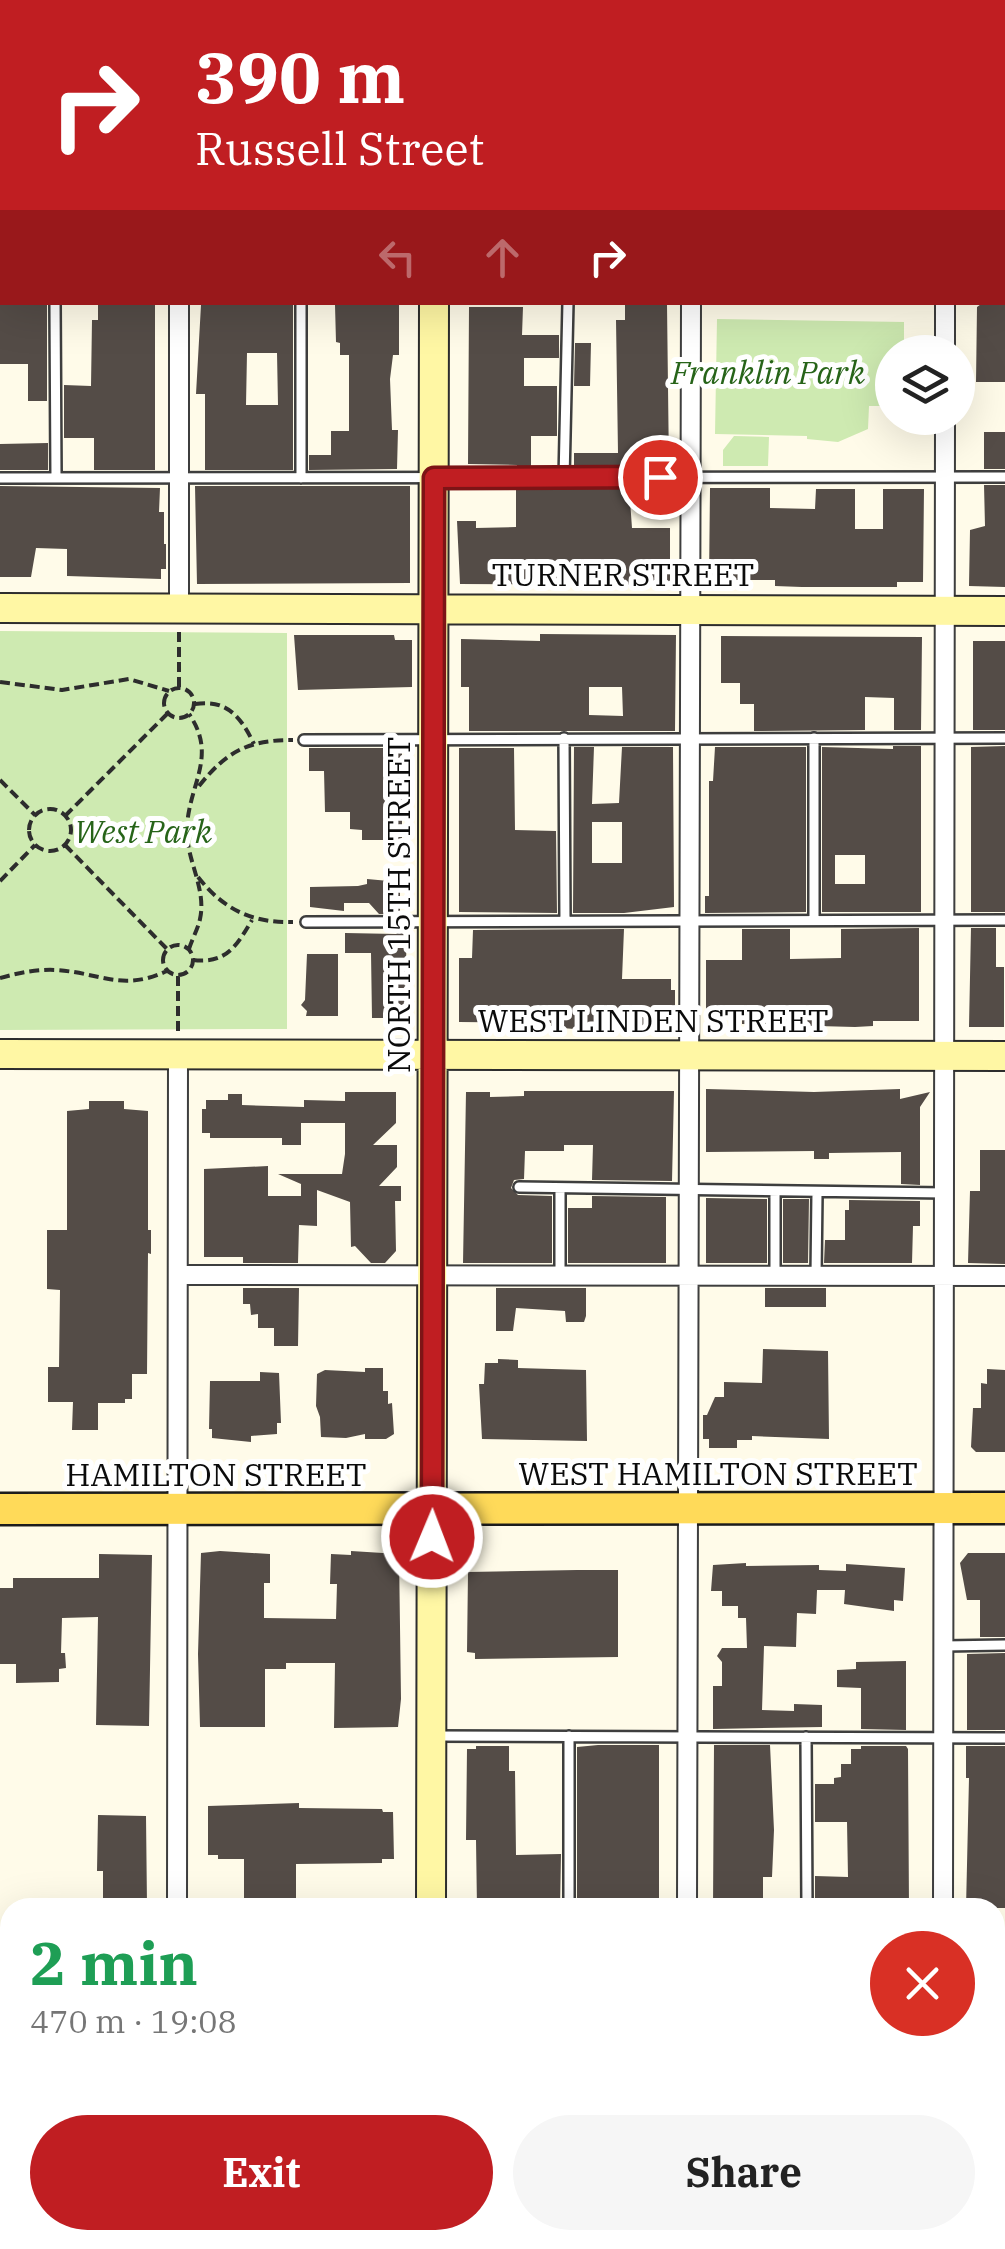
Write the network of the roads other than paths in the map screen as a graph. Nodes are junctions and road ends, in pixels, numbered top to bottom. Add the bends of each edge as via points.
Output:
1 (55, 305) edge
2 (178, 305) edge
3 (301, 305) edge
4 (434, 305) edge
5 (568, 305) edge
6 (691, 305) edge
7 (945, 305) edge
8 (945, 335) edge
9 (945, 435) edge
10 (179, 476) junction
11 (692, 476) junction
12 (945, 477) junction
13 (1005, 477) edge
14 (0, 478) edge
15 (56, 478) junction
16 (301, 478) junction
17 (434, 478) junction
18 (564, 479) junction
19 (0, 608) edge
20 (179, 608) junction
21 (435, 609) junction
22 (692, 610) junction
23 (945, 610) junction
24 (1005, 610) edge
25 (691, 737) junction
26 (564, 738) junction
27 (814, 738) junction
28 (945, 738) junction
29 (1005, 738) edge
30 (434, 739) junction
31 (304, 740) road end
32 (434, 920) junction
33 (565, 920) junction
34 (691, 920) junction
35 (814, 920) junction
36 (945, 920) junction
37 (1005, 920) edge
38 (306, 922) road end
39 (0, 1054) edge
40 (178, 1054) junction
41 (432, 1054) junction
42 (690, 1055) junction
43 (945, 1056) junction
44 (1005, 1056) edge
45 (519, 1187) dead end
46 (560, 1188) junction
47 (689, 1191) junction
48 (774, 1193) junction
49 (816, 1193) junction
50 (945, 1193) junction
51 (179, 1274) junction
52 (432, 1275) junction
53 (560, 1276) junction
54 (688, 1276) junction
55 (775, 1276) junction
56 (816, 1276) junction
57 (944, 1276) junction
58 (1005, 1276) edge
59 (688, 1507) junction
60 (432, 1508) junction
61 (944, 1508) junction
62 (1005, 1508) edge
63 (0, 1509) edge
64 (179, 1510) junction
65 (944, 1646) junction
66 (1005, 1646) edge
67 (431, 1736) junction
68 (569, 1736) junction
69 (688, 1736) junction
70 (806, 1737) junction
71 (944, 1737) junction
72 (1005, 1738) edge
73 (177, 1898) edge
74 (430, 1898) edge
75 (569, 1898) edge
76 (688, 1898) edge
77 (806, 1898) edge
78 (943, 1898) edge

1 - 15 lane
2 - 10 street
3 - 16 lane
4 - 17 street, NORTH 15TH STREET
5 - 18 lane
6 - 11 street
7 - 8 street
9 - 12 street
10 - 15 lane
10 - 16 lane
10 - 20 street
11 - 12 lane
11 - 18 lane
11 - 22 street
12 - 13 lane
12 - 23 street
14 - 15 lane
16 - 17 lane
17 - 18 lane
17 - 21 street, NORTH 15TH STREET
19 - 20 street, TURNER STREET
20 - 21 street, TURNER STREET
21 - 22 street, TURNER STREET
21 - 30 street, NORTH 15TH STREET
22 - 23 street, TURNER STREET
22 - 25 street
23 - 24 street, TURNER STREET
23 - 28 street
25 - 26 lane
25 - 27 lane
25 - 34 street
26 - 30 lane
26 - 33 lane
27 - 28 lane
27 - 35 lane
28 - 29 lane
28 - 36 street
30 - 31 lane
30 - 32 street, NORTH 15TH STREET
32 - 33 lane
32 - 38 lane
32 - 41 street, NORTH 15TH STREET
33 - 34 lane
34 - 35 lane
34 - 42 street
35 - 36 lane
36 - 37 lane
36 - 43 street
39 - 40 street, WEST LINDEN STREET
40 - 41 street, WEST LINDEN STREET
40 - 51 street
41 - 42 street, WEST LINDEN STREET
41 - 52 street, NORTH 15TH STREET
42 - 43 street, WEST LINDEN STREET
42 - 47 street
43 - 44 street, WEST LINDEN STREET
43 - 50 street
45 - 46 lane
46 - 47 lane
46 - 53 lane
47 - 48 lane
47 - 54 street
48 - 49 lane
48 - 55 lane
49 - 50 lane
49 - 56 lane
50 - 57 street
51 - 52 street
51 - 64 street
52 - 53 street
52 - 60 street, NORTH 15TH STREET
53 - 54 street
54 - 55 street
54 - 59 street
55 - 56 street
56 - 57 street
57 - 58 street
57 - 61 street
59 - 60 main road, WEST HAMILTON STREET
59 - 61 main road, WEST HAMILTON STREET
59 - 69 street
60 - 64 main road, HAMILTON STREET
60 - 67 street, NORTH 15TH STREET
61 - 62 main road, WEST HAMILTON STREET
61 - 65 street
63 - 64 main road, HAMILTON STREET
64 - 73 street
65 - 66 lane
65 - 71 street
67 - 68 lane
67 - 74 street, NORTH 15TH STREET
68 - 69 lane
68 - 75 lane
69 - 70 lane
69 - 76 street
70 - 71 lane
70 - 77 lane
71 - 72 lane
71 - 78 street

